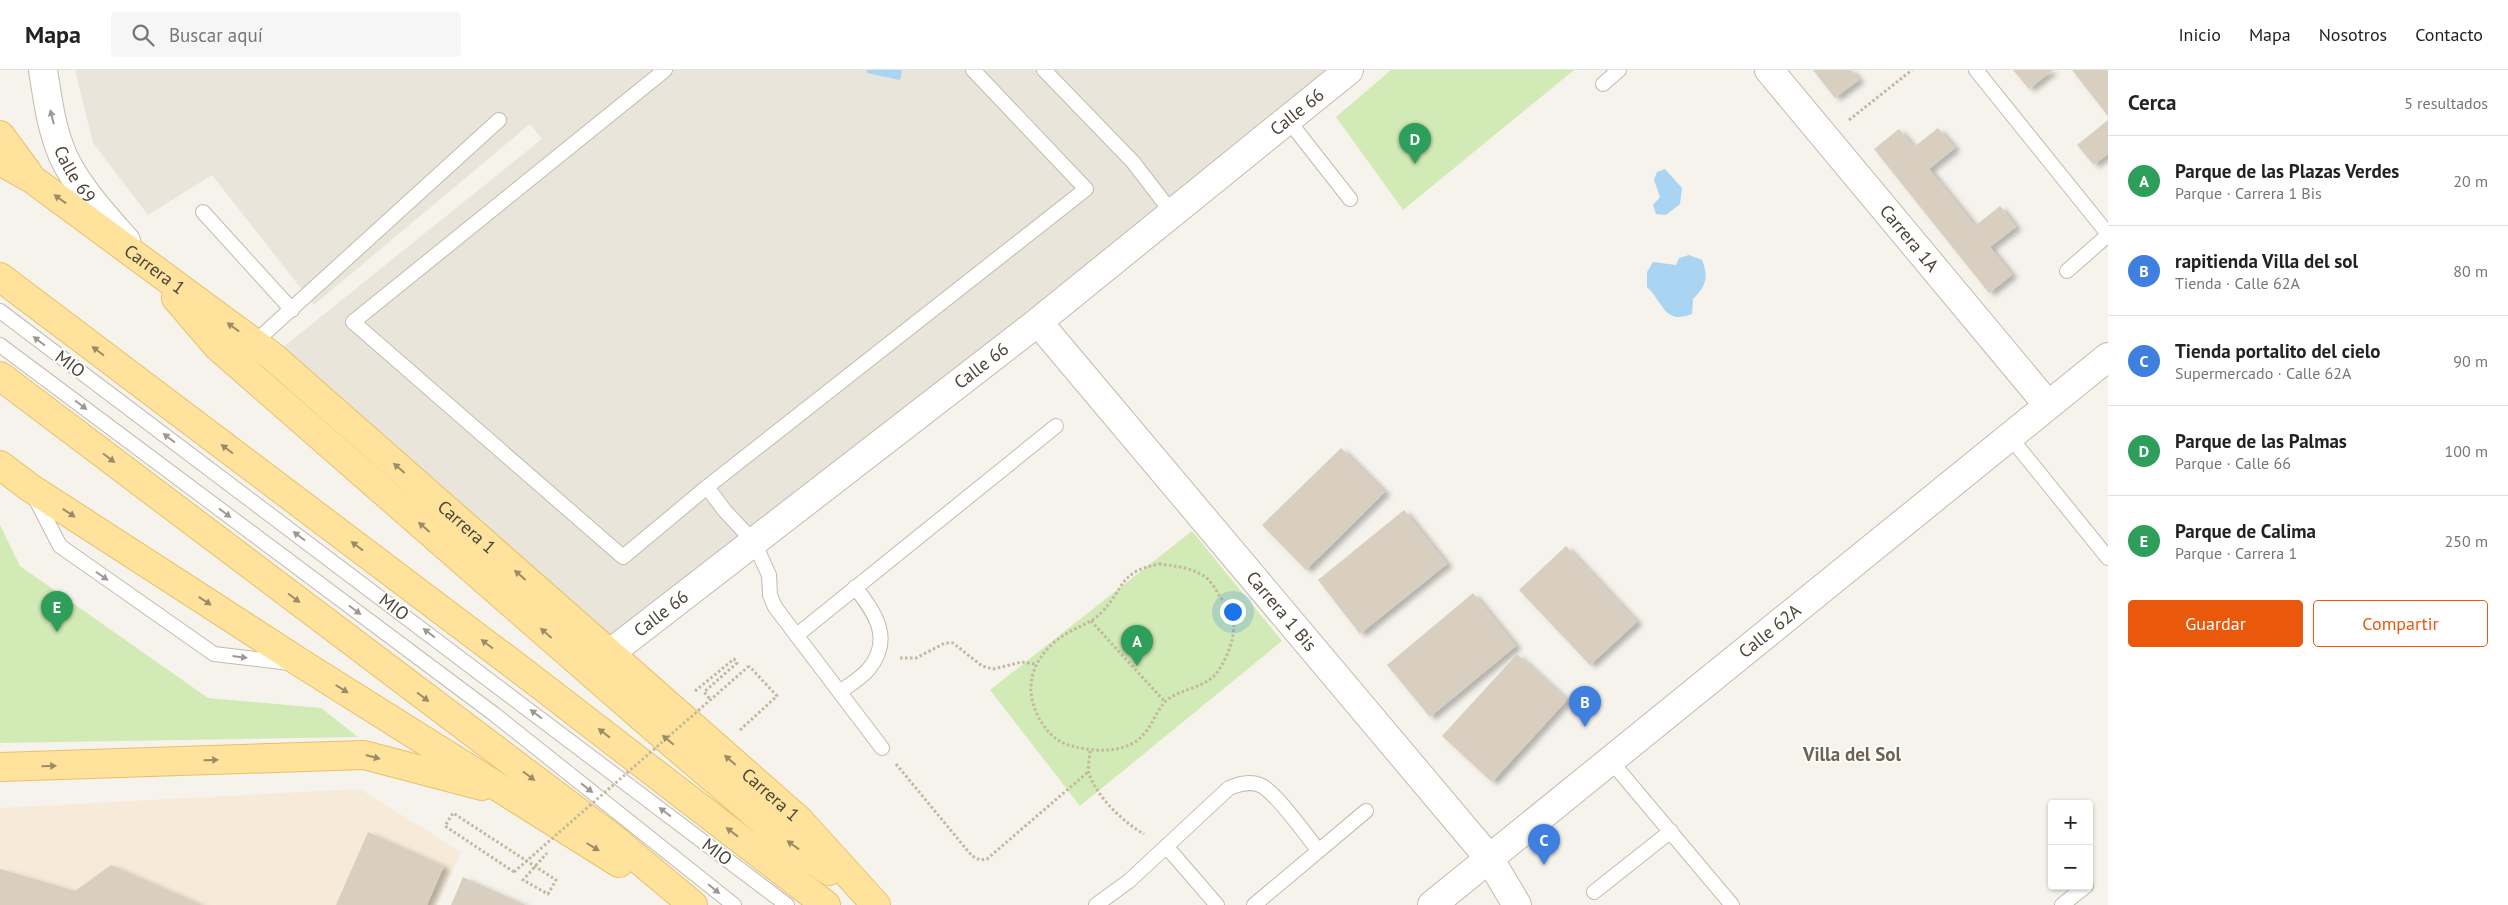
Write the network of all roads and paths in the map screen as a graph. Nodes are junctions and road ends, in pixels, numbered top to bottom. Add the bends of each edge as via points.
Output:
1 (43, 70) edge
2 (665, 70) edge
3 (973, 70) edge
4 (1044, 70) edge
5 (1349, 70) edge
6 (1619, 70) edge
7 (1769, 70) edge
8 (1912, 70) edge
9 (1976, 70) edge
10 (1603, 84) dead end
11 (499, 120) dead end
12 (1288, 120) junction
13 (0, 135) edge
14 (1824, 138) junction
15 (0, 161) edge
16 (32, 178) junction
17 (1350, 199) dead end
18 (203, 212) dead end
19 (1172, 214) junction
20 (2108, 235) edge
21 (142, 259) junction
22 (2067, 271) dead end
23 (0, 277) edge
24 (292, 310) junction
25 (0, 311) edge
26 (1038, 322) junction
27 (254, 342) junction
28 (0, 345) edge
29 (2108, 357) edge
30 (0, 376) edge
31 (2048, 405) junction
32 (1056, 426) dead end
33 (2010, 437) junction
34 (0, 465) edge
35 (29, 487) junction
36 (707, 487) junction
37 (754, 542) junction
38 (2108, 558) edge
39 (855, 587) junction
40 (1091, 621) junction
41 (797, 635) junction
42 (880, 647) junction
43 (609, 654) junction
44 (734, 659) dead end
45 (1036, 664) junction
46 (304, 665) junction
47 (518, 684) junction
48 (840, 692) junction
49 (1165, 702) junction
50 (716, 705) dead end
51 (733, 724) dead end
52 (882, 748) joint
53 (1090, 751) junction
54 (1610, 760) junction
55 (0, 767) edge
56 (1088, 772) junction
57 (508, 793) junction
58 (1366, 811) dead end
59 (1670, 831) junction
60 (570, 832) junction
61 (1166, 846) junction
62 (1318, 850) junction
63 (1489, 858) junction
64 (535, 866) junction
65 (2081, 890) edge
66 (1594, 892) dead end
67 (876, 904) edge
68 (686, 905) edge
69 (693, 905) edge
70 (734, 905) edge
71 (787, 905) edge
72 (826, 905) edge
73 (1096, 905) edge
74 (1217, 905) edge
75 (1254, 905) edge
76 (1432, 905) edge
77 (1517, 905) edge
78 (1732, 905) edge
79 (2062, 905) edge

21 -> 1 street, Calle 69 via 100,210 67,164 51,116
2 - 36 lane via 352,322 624,557
3 - 36 lane via 1086,189
4 - 19 lane via 1133,162
5 - 12 street, Calle 66
6 - 10 lane
7 - 14 street, Carrera 1A
8 - 14 path
9 - 20 lane
11 - 24 lane
12 - 17 lane
12 - 19 street, Calle 66
13 - 16 main road
14 - 31 street, Carrera 1A
15 - 16 main road
21 -> 16 main road, Carrera 1
18 - 24 lane
19 - 26 street, Calle 66
20 - 22 lane
27 -> 21 main road, Carrera 1
67 -> 21 main road via 783,838 225,353
47 -> 23 main road
24 - 27 lane
47 -> 25 lane, MIO
26 - 37 street, Calle 66
26 - 63 street, Carrera 1 Bis
43 -> 27 main road, Carrera 1
28 -> 70 lane, MIO via 494,714
29 - 31 street, Calle 62A
30 -> 69 main road via 614,839
31 - 33 street, Calle 62A
32 - 39 lane
33 - 38 lane
33 - 54 street, Calle 62A
34 - 35 main road
35 -> 46 main road
35 -> 46 lane via 60,546 214,654
36 - 37 lane
37 - 41 lane via 769,574 770,595
37 - 43 street, Calle 66
39 - 41 lane
39 - 42 lane via 874,611 880,627
40 - 45 path via 1050,646
40 - 49 path
40 - 49 path via 1102,612 1129,574 1142,567 1159,564 1184,567 1204,576 1232,615 1232,642 1218,672 1203,684 1178,692
41 - 48 lane
42 - 45 path via 895,657 911,659 945,643 953,643 982,666 993,669 1022,662
42 - 48 lane via 868,670
67 -> 43 main road, Carrera 1 via 798,820
44 - 50 path via 737,664 704,692
45 - 53 path via 1030,685 1033,705 1041,721 1051,735 1064,744
46 -> 57 main road
71 -> 47 lane, MIO
72 -> 47 main road
48 - 52 lane
49 - 53 path via 1143,735 1116,749
51 - 64 path, bridge via 739,731 778,696 748,666 514,872 445,826 453,813
52 - 56 path via 972,856 980,860 987,859
53 - 56 path
54 - 59 lane
54 - 63 street, Calle 62A
55 -> 57 main road via 364,755
56 - 61 path via 1099,792 1130,826
57 - 60 main road
58 - 62 lane
59 - 66 lane
59 - 78 lane
60 - 64 path
60 -> 68 main road
61 - 62 lane via 1229,788 1242,782 1260,785 1273,795
61 - 73 lane via 1129,881
61 - 74 lane
62 - 75 lane
63 - 76 street, Calle 62A
63 - 77 street, Carrera 1 Bis
64 - 64 path via 556,880 548,894 524,880
65 - 79 lane

